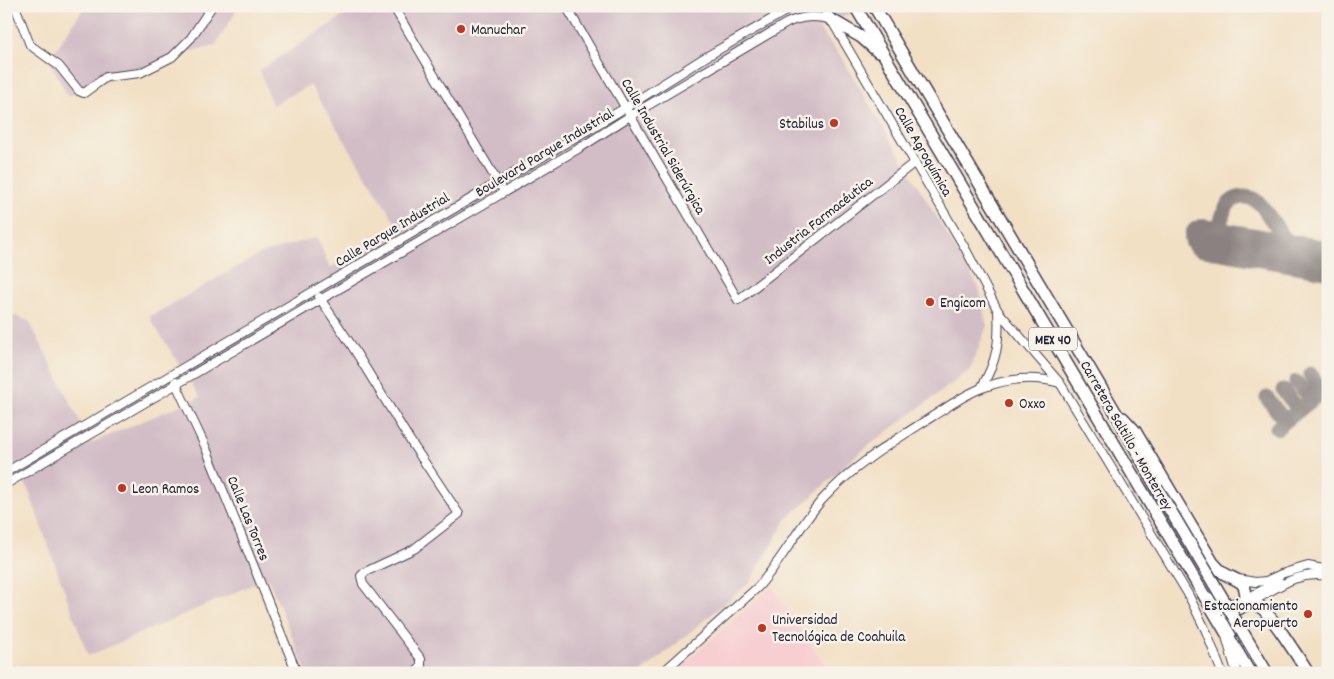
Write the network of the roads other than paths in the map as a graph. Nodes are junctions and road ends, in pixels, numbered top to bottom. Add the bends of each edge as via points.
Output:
1 (15, 6) edge
2 (212, 6) edge
3 (394, 6) edge
4 (566, 6) edge
5 (789, 6) edge
6 (822, 6) edge
7 (855, 6) edge
8 (874, 6) edge
9 (773, 18) junction
10 (830, 19) junction
11 (779, 28) junction
12 (853, 32) junction
13 (739, 38) junction
14 (842, 39) junction
15 (744, 48) junction
16 (885, 57) junction
17 (704, 58) junction
18 (710, 68) junction
19 (626, 108) junction
20 (630, 116) junction
21 (915, 162) junction
22 (498, 183) junction
23 (503, 192) junction
24 (315, 291) junction
25 (320, 300) junction
26 (738, 300) joint
27 (998, 311) junction
28 (171, 375) junction
29 (1060, 383) junction
30 (176, 384) junction
31 (981, 388) junction
32 (1116, 413) junction
33 (70, 434) junction
34 (76, 444) junction
35 (6, 472) edge
36 (6, 484) edge
37 (1146, 497) junction
38 (1328, 570) edge
39 (1328, 576) edge
40 (1283, 578) dead end
41 (1238, 579) junction
42 (1247, 602) junction
43 (1225, 633) junction
44 (297, 673) edge
45 (414, 673) edge
46 (662, 673) edge
47 (1222, 673) edge
48 (1237, 673) edge
49 (1250, 673) edge
50 (1256, 673) edge
51 (1267, 673) edge
52 (1308, 673) edge

1 - 2 street via 30,45 59,66 84,93 106,77 140,73 172,57
3 - 22 street
4 - 19 street, Calle Industrial Siderúrgica
5 - 9 street, Calle Parque Industrial
6 - 10 street, Calle Agroquímica
7 - 16 highway, Carretera Saltillo - Monterrey / MEX 40
8 - 32 highway, Carretera Saltillo - Monterrey / MEX 40
9 - 11 street
9 - 13 street, Calle Parque Industrial
10 - 11 street, Boulevard Parque Industrial via 817,16 800,18
10 - 12 highway
10 - 14 street, Calle Agroquímica
11 - 15 street, Boulevard Parque Industrial
12 - 14 highway
12 - 16 highway
13 - 15 street
13 - 17 street, Calle Parque Industrial
14 - 21 street, Calle Agroquímica
15 - 18 street, Boulevard Parque Industrial
16 - 37 highway, Carretera Saltillo - Monterrey / MEX 40
17 - 18 street
17 - 19 street, Calle Parque Industrial
18 - 20 street, Boulevard Parque Industrial
19 - 20 street, Calle Industrial Siderúrgica
19 - 22 street, Calle Parque Industrial
20 - 23 street, Boulevard Parque Industrial
20 - 26 street, Calle Industrial Siderúrgica
21 - 26 street, Industria Farmacéutica
21 - 27 street, Calle Agroquímica
22 - 23 street
22 - 24 street, Calle Parque Industrial
23 - 25 street, Boulevard Parque Industrial
24 - 25 street
24 - 28 street, Calle Parque Industrial
25 - 30 street, Boulevard Parque Industrial
25 - 45 street via 459,514 414,549 362,576 363,584 421,659 421,667
27 - 29 street
27 - 31 street via 999,345
28 - 30 street, Calle Las Torres
28 - 33 street, Calle Parque Industrial
29 - 31 street via 1022,378
29 - 47 street via 1188,594
30 - 34 street
30 - 44 street, Calle Las Torres via 205,446
31 - 46 street via 906,434 842,480 806,519 758,587
32 - 41 highway via 1135,431 1213,563
32 - 51 highway, Carretera Saltillo - Monterrey / MEX 40, bridge
33 - 34 street
33 - 35 street, Calle Parque Industrial
34 - 36 street
37 - 42 highway via 1156,507 1216,607 1225,609
37 - 43 highway, Carretera Saltillo - Monterrey / MEX 40
38 - 41 street via 1308,566 1266,581
39 - 42 street via 1297,577
40 - 42 street
41 - 42 highway via 1244,587
42 - 50 highway via 1229,614 1227,620
42 - 52 highway via 1264,610
43 - 48 main road
43 - 49 highway, Carretera Saltillo - Monterrey / MEX 40

